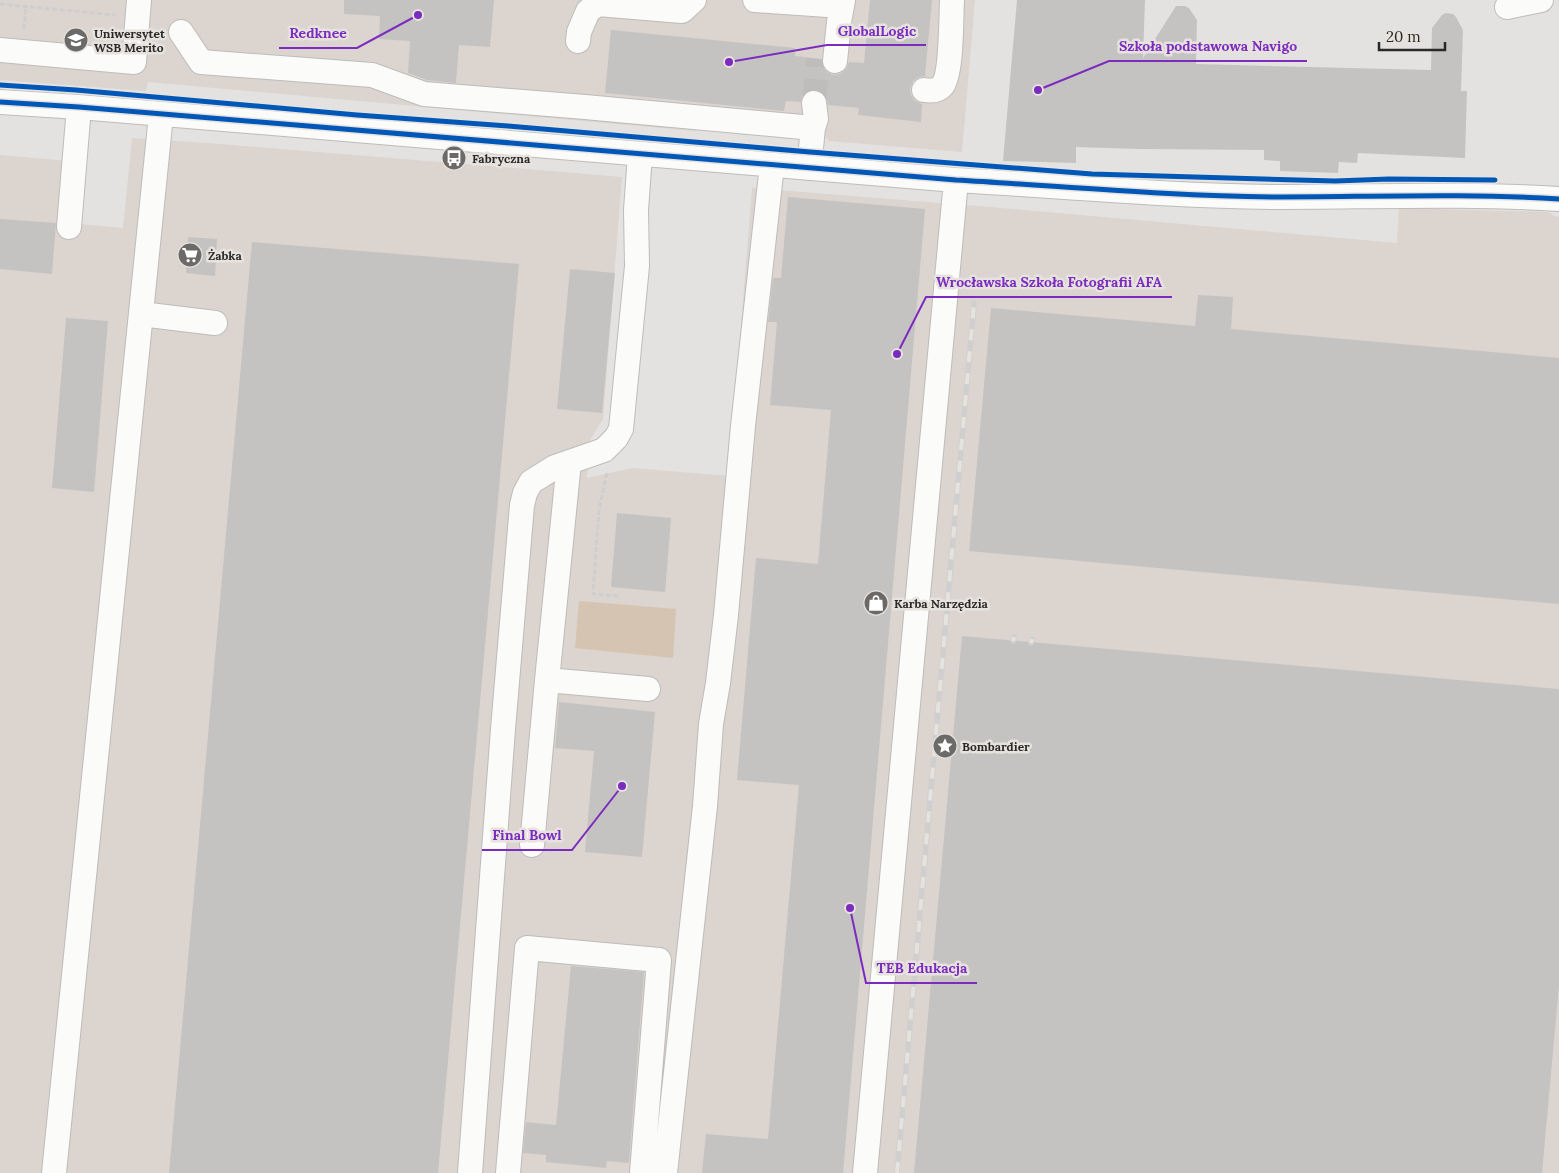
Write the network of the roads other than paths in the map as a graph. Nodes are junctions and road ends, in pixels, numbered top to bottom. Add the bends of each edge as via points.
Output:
1 (694, 0) edge
2 (755, 0) edge
3 (759, 0) edge
4 (952, 0) edge
5 (1541, 0) edge
6 (808, 2) edge
7 (1507, 7) dead end
8 (138, 8) edge
9 (841, 9) edge
10 (181, 32) dead end
11 (578, 40) dead end
12 (0, 50) edge
13 (827, 60) tunnel mouth
14 (924, 90) dead end
15 (0, 102) edge
16 (79, 107) junction
17 (162, 115) junction
18 (640, 154) junction
19 (772, 165) junction
20 (809, 168) junction
21 (956, 180) junction
22 (1559, 199) edge
23 (69, 227) dead end
24 (141, 314) junction
25 (215, 323) dead end
26 (569, 462) junction
27 (547, 680) junction
28 (648, 690) dead end
29 (532, 844) dead end
30 (54, 1173) edge
31 (470, 1173) edge
32 (508, 1173) edge
33 (642, 1173) edge
34 (665, 1173) edge
35 (866, 1173) edge

1 - 11 street via 682,11 598,4 588,11
2 - 3 street
3 - 6 street
4 - 14 street via 946,79 938,89
5 - 7 street
6 - 9 street
8 - 12 street via 134,62
9 - 13 street
10 - 20 street via 202,62 372,74 424,94 604,108 818,114
15 - 16 street
16 - 17 street
16 - 23 street
17 - 18 street
17 - 24 street
18 - 19 street
18 - 26 street via 637,266 621,428 604,450
19 - 20 street
19 - 34 street
20 - 21 street
21 - 22 street via 1106,191 1273,197
21 - 35 street
24 - 25 street
24 - 30 street
26 - 27 street
26 - 31 street via 531,482 522,505
27 - 28 street
27 - 29 street
32 - 33 street via 528,948 659,960

